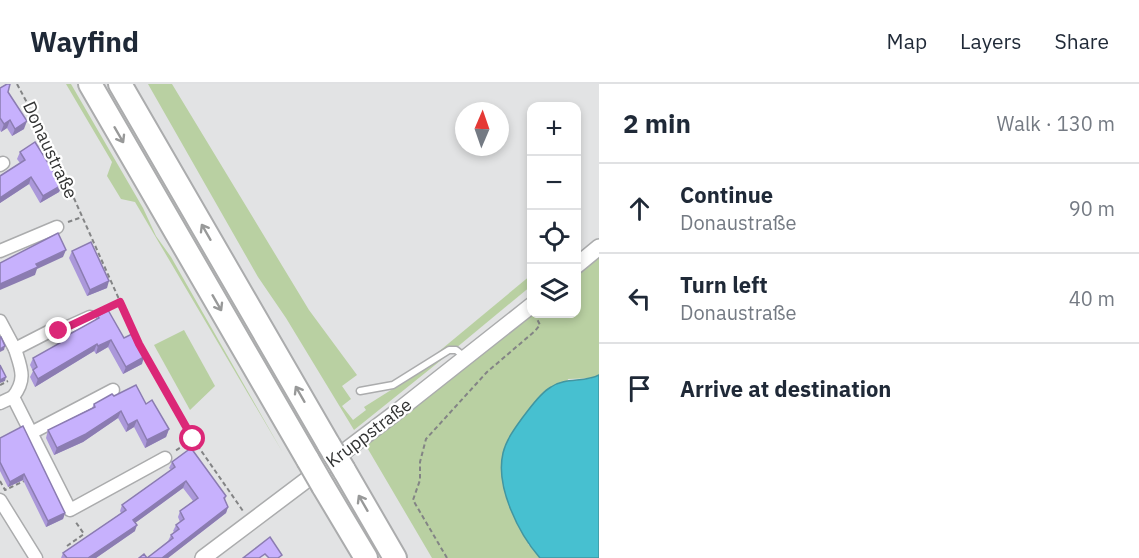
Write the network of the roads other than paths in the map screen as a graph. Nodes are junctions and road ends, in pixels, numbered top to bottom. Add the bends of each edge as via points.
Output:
1 (90, 84) edge
2 (120, 84) edge
3 (57, 227) road end
4 (599, 247) edge
5 (0, 251) edge
6 (578, 264) edge
7 (527, 308) edge
8 (90, 317) road end
9 (0, 321) edge
10 (15, 349) junction
11 (466, 359) junction
12 (113, 390) dead end
13 (360, 391) dead end
14 (13, 397) junction
15 (0, 403) edge
16 (31, 433) junction
17 (165, 458) road end
18 (0, 500) edge
19 (36, 558) edge
20 (203, 558) edge
21 (366, 558) edge
22 (395, 558) edge

1 -> 21 highway, bridge
22 -> 2 highway, bridge
3 - 5 street, Donaustraße
4 - 6 street
7 - 11 street, Kruppstraße
8 - 10 street via 59,331 56,328
9 - 10 street
10 - 14 street via 23,374
11 - 13 lane via 456,350 449,350 393,385
11 - 20 street, Kruppstraße
12 - 16 street
14 - 15 street
14 - 16 street
16 - 17 street via 70,510
18 - 19 street

